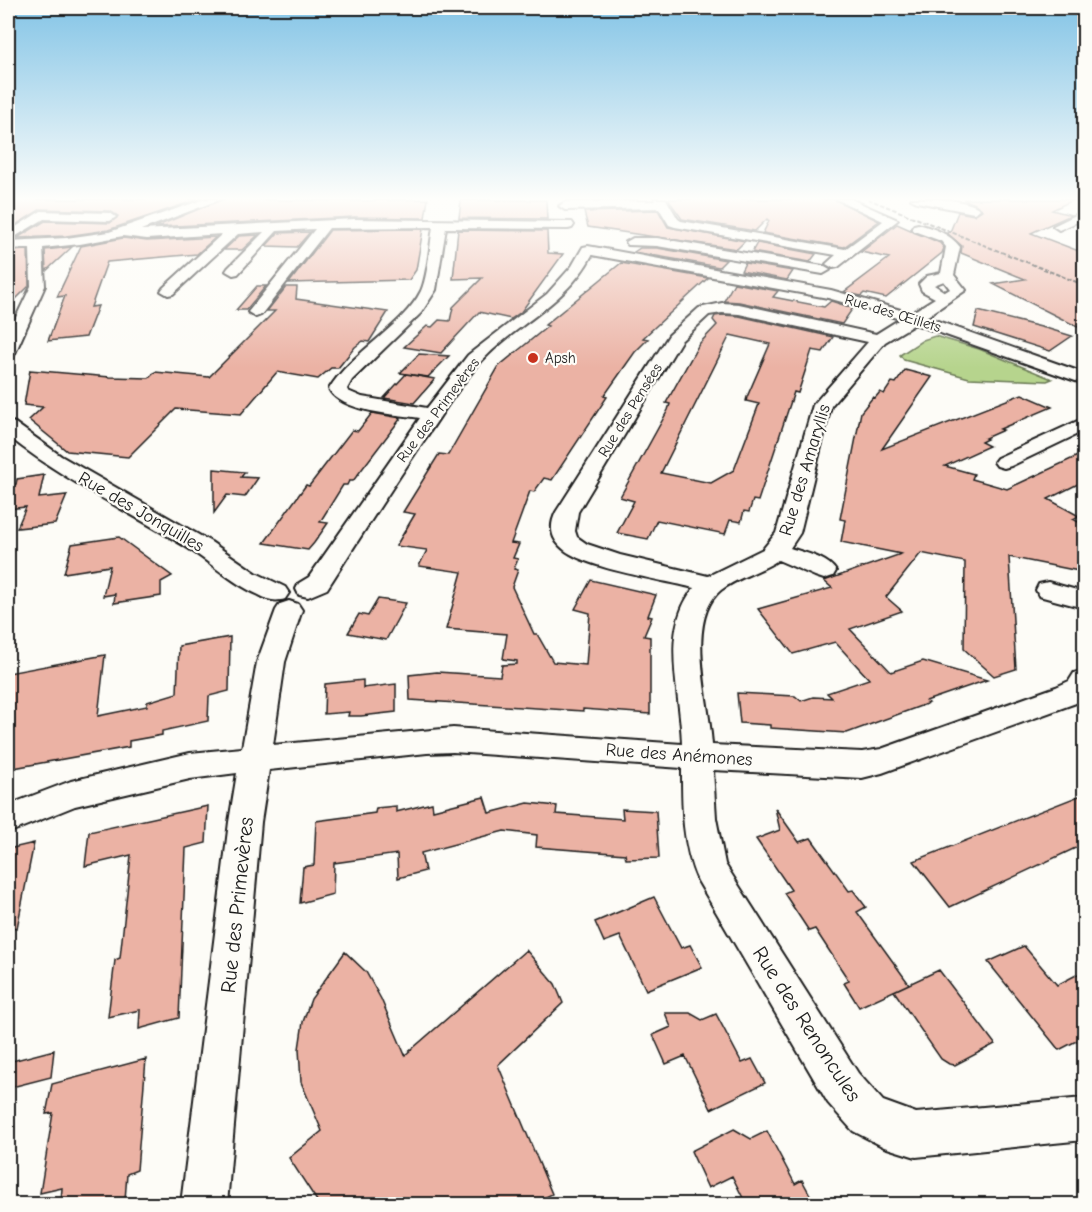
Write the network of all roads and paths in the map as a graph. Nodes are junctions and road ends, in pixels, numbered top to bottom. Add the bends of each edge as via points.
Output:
1 (37, 256) edge
2 (206, 256) edge
3 (249, 256) edge
4 (301, 256) edge
5 (435, 256) edge
6 (580, 256) edge
7 (660, 256) edge
8 (737, 256) edge
9 (843, 256) edge
10 (952, 256) edge
11 (823, 270) junction
12 (233, 272) dead end
13 (947, 276) junction
14 (801, 287) junction
15 (168, 291) dead end
16 (945, 298) junction
17 (256, 312) dead end
18 (914, 319) junction
19 (14, 322) edge
20 (879, 339) junction
21 (8, 351) edge
22 (1084, 379) edge
23 (432, 415) junction
24 (1084, 424) edge
25 (8, 427) edge
26 (1004, 462) dead end
27 (776, 551) junction
28 (824, 571) dead end
29 (712, 585) junction
30 (1048, 590) dead end
31 (291, 597) junction
32 (1084, 600) edge
33 (1084, 680) edge
34 (696, 757) junction
35 (256, 759) junction
36 (8, 819) edge
37 (1084, 1119) edge
38 (204, 1204) edge

1 - 19 street via 38,286
2 - 15 street
3 - 12 street
4 - 17 street
5 - 23 street via 429,290 421,304 345,377 339,389 341,395 358,402
6 - 23 street, Rue des Primevères via 582,264 569,281 476,357
7 - 14 street, Rue des Œillets
8 - 11 street
9 - 11 street
10 - 13 street
11 - 14 street
13 - 16 street via 959,290
13 - 16 street via 932,279 925,286
14 - 18 street, Rue des Œillets
16 - 18 street, Rue des Amaryllis
18 - 20 street, Rue des Amaryllis
18 - 22 street, Rue des Œillets
19 - 21 street
20 - 27 street, Rue des Amaryllis via 822,405 788,533
20 - 29 street, Rue des Pensées via 722,308 698,315 669,347 567,512 563,534 569,543 593,555
23 - 31 street, Rue des Primevères via 318,583
24 - 26 street
25 - 31 street, Rue des Jonquilles via 33,448 203,547 263,589
27 - 28 street
27 - 29 street, Rue des Amaryllis via 759,564
29 - 34 street, Rue des Amaryllis via 694,606 688,636
30 - 32 street
31 - 35 street, Rue des Primevères via 271,662
33 - 34 street, Rue des Anémones via 1066,695 862,765
34 - 35 street, Rue des Anémones via 453,740
34 - 37 street, Rue des Renoncules via 706,857 711,870 843,1088 868,1116 916,1135
35 - 36 street, Rue des Anémones via 190,766 82,792
35 - 38 street, Rue des Primevères via 245,822

